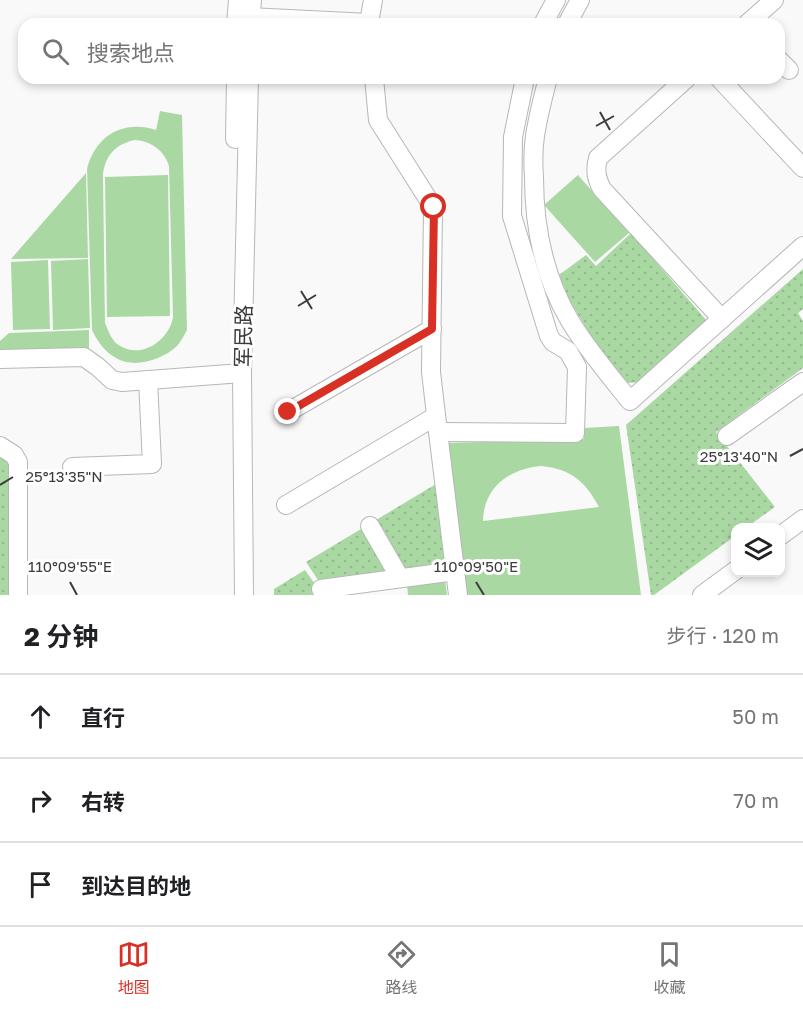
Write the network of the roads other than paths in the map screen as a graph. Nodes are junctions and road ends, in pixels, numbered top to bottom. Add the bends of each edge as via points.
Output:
1 (238, 0) edge
2 (373, 0) edge
3 (556, 0) edge
4 (580, 0) edge
5 (774, 0) edge
6 (247, 16) edge
7 (282, 18) edge
8 (370, 18) edge
9 (546, 18) edge
10 (570, 18) edge
11 (754, 18) edge
12 (236, 84) edge
13 (249, 84) edge
14 (375, 84) edge
15 (524, 84) edge
16 (547, 84) edge
17 (680, 84) edge
18 (725, 84) edge
19 (803, 168) edge
20 (803, 246) edge
21 (722, 319) junction
22 (432, 329) junction
23 (0, 359) edge
24 (238, 374) junction
25 (148, 380) junction
26 (803, 382) edge
27 (288, 412) dead end
28 (437, 424) junction
29 (727, 436) dead end
30 (0, 446) edge
31 (72, 467) dead end
32 (286, 505) dead end
33 (803, 519) edge
34 (370, 526) dead end
35 (785, 532) edge
36 (455, 572) junction
37 (731, 573) edge
38 (400, 578) junction
39 (321, 588) dead end
40 (18, 595) edge
41 (231, 595) edge
42 (244, 595) edge
43 (458, 595) edge
44 (702, 595) edge

1 - 6 street
2 - 8 street
3 - 9 street
4 - 10 street
5 - 11 street
6 - 7 street
12 - 24 street, 军民路
13 - 24 street, 军民路
14 - 22 street via 378,120 434,207
15 - 28 street via 513,137 512,216 550,338 568,351 577,367 575,433
16 - 21 street via 534,138 536,223 549,276 583,341 630,401
17 - 21 street via 598,158 596,173 602,189
18 - 19 street
20 - 21 street
22 - 27 street
22 - 28 street
23 - 25 street via 84,357 112,380
24 - 25 street
24 - 41 street, 军民路
24 - 42 street, 军民路
25 - 31 street via 152,464
26 - 29 street
28 - 32 street
28 - 36 street
30 - 40 street via 18,462
33 - 35 street
34 - 38 street
36 - 38 street
36 - 43 street
37 - 44 street
38 - 39 street

